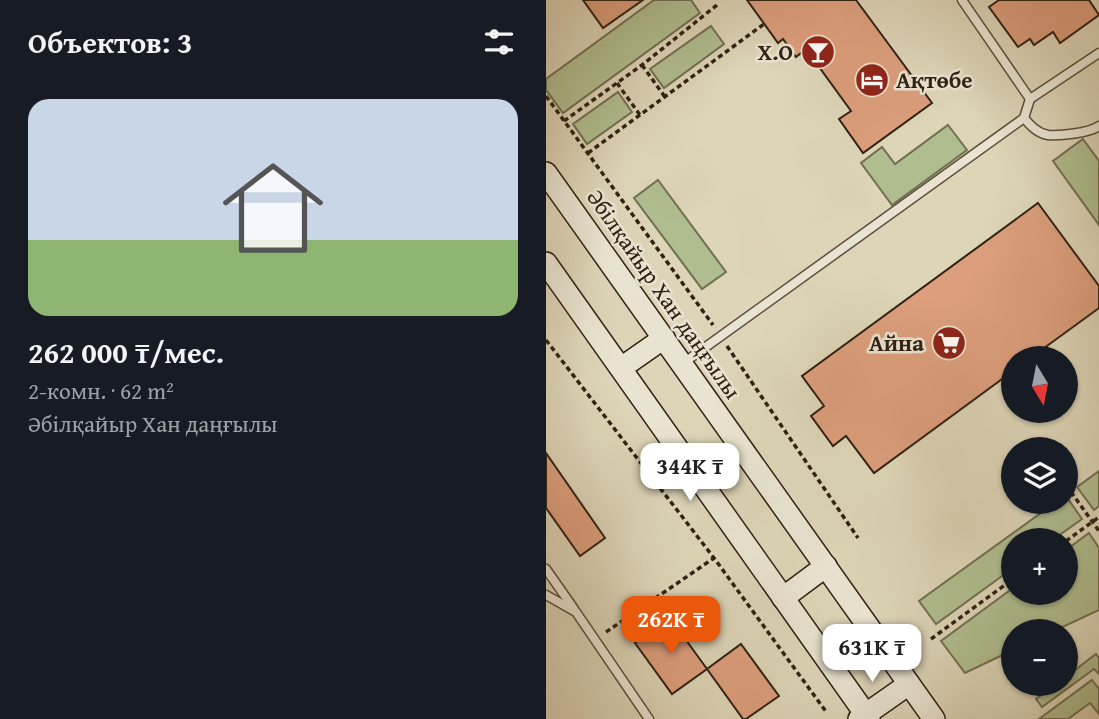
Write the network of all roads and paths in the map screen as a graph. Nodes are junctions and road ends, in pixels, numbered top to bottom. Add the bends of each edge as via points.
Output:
1 (962, 0) edge
2 (717, 5) dead end
3 (764, 24) dead end
4 (1099, 53) edge
5 (642, 65) junction
6 (617, 83) junction
7 (546, 96) edge
8 (665, 97) junction
9 (1030, 99) junction
10 (640, 115) junction
11 (1024, 118) junction
12 (564, 121) junction
13 (1099, 126) edge
14 (588, 153) junction
15 (546, 173) edge
16 (546, 263) edge
17 (721, 336) junction
18 (664, 338) junction
19 (546, 340) edge
20 (682, 364) junction
21 (621, 368) junction
22 (1078, 501) edge
23 (1099, 517) edge
24 (1093, 522) junction
25 (1099, 531) edge
26 (1078, 533) edge
27 (858, 538) dead end
28 (714, 558) junction
29 (826, 566) junction
30 (546, 569) edge
31 (1001, 588) edge
32 (546, 595) edge
33 (783, 598) junction
34 (576, 612) junction
35 (595, 639) junction
36 (930, 639) dead end
37 (909, 684) junction
38 (827, 713) dead end
39 (865, 718) edge
40 (649, 719) edge
41 (934, 719) edge

1 - 9 lane
2 - 5 path
3 - 8 path
4 - 9 lane
5 - 6 path
5 - 8 path
6 - 10 path
6 - 12 path
7 - 12 path
8 - 10 path
9 - 11 lane
10 - 14 path
11 - 13 lane via 1047,135 1091,131
11 - 17 lane
12 - 14 path
14 - 17 path
15 - 18 main road, Әбілқайыр Хан даңғылы
16 - 21 main road
17 - 20 lane
17 - 27 path
18 - 20 main road, Әбілқайыр Хан даңғылы
18 - 21 main road
19 - 28 path
20 - 29 main road, Әбілқайыр Хан даңғылы
21 - 33 main road
22 - 24 path
23 - 24 path
24 - 25 path
24 - 26 path
28 - 35 path
28 - 38 path
29 - 33 main road
29 - 37 main road, Әбілқайыр Хан даңғылы
30 - 34 lane
31 - 36 path
32 - 34 lane
33 - 39 main road
34 - 35 lane
35 - 40 lane
37 - 39 main road
37 - 41 main road, Әбілқайыр Хан даңғылы

